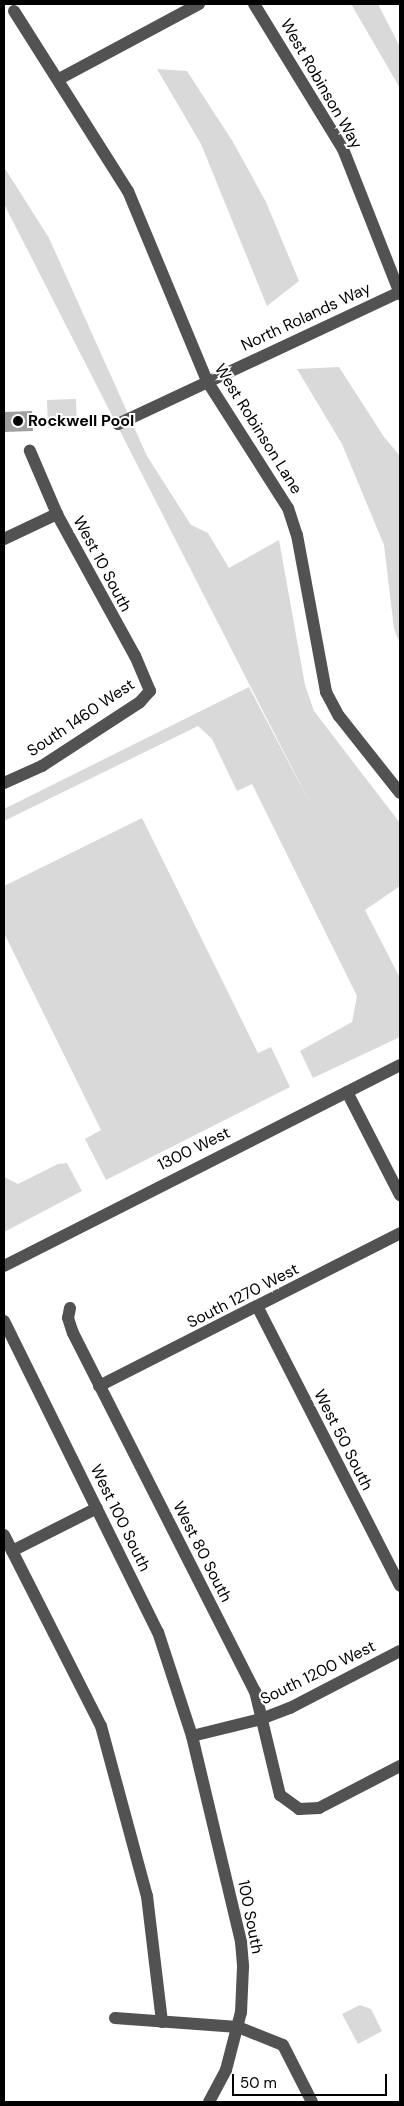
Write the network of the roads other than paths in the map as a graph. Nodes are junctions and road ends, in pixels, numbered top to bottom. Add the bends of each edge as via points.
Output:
1 (199, 4) edge
2 (254, 4) edge
3 (14, 11) dead end
4 (59, 79) junction
5 (400, 293) edge
6 (207, 381) junction
7 (118, 424) dead end
8 (30, 451) dead end
9 (57, 514) junction
10 (4, 538) edge
11 (150, 691) joint
12 (4, 783) edge
13 (400, 793) edge
14 (400, 1065) edge
15 (347, 1092) junction
16 (400, 1195) edge
17 (400, 1233) edge
18 (4, 1266) edge
19 (70, 1308) dead end
20 (258, 1308) junction
21 (4, 1321) edge
22 (100, 1386) junction
23 (97, 1508) junction
24 (4, 1535) edge
25 (12, 1551) junction
26 (400, 1586) edge
27 (400, 1652) edge
28 (261, 1719) junction
29 (192, 1736) junction
30 (400, 1766) edge
31 (115, 2018) dead end
32 (162, 2022) junction
33 (238, 2027) junction
34 (209, 2102) edge
35 (312, 2102) edge

1 - 4 street
2 - 5 street, West Robinson Way via 343,149
3 - 4 street, West Robinson Lane
4 - 6 street, West Robinson Lane via 128,191
5 - 6 street, North Rolands Way
6 - 7 street, North Rolands Way
6 - 13 street, West Robinson Lane via 288,508 297,534 326,692 339,716
8 - 9 street, West 10 South
9 - 10 street
9 - 11 street, West 10 South via 135,656
11 - 12 street, South 1460 West via 140,702 49,761
14 - 15 street, 1300 West
15 - 16 street
15 - 18 street, 1300 West
17 - 20 street, South 1270 West
19 - 22 street, West 80 South via 68,1318 73,1333
20 - 22 street, South 1270 West
20 - 26 street, West 50 South
21 - 23 street, West 100 South
22 - 28 street, West 80 South via 255,1691
23 - 25 street
23 - 29 street, West 100 South via 158,1632
24 - 25 street
25 - 32 street via 101,1726 147,1896
27 - 28 street, South 1200 West
28 - 29 street, South 1200 West
28 - 30 street, West 80 South via 280,1795 299,1809 318,1808
29 - 33 street, 100 South via 241,1942 242,2012
31 - 32 street
32 - 33 street
33 - 34 street, 100 South via 226,2070
33 - 35 street via 284,2045

